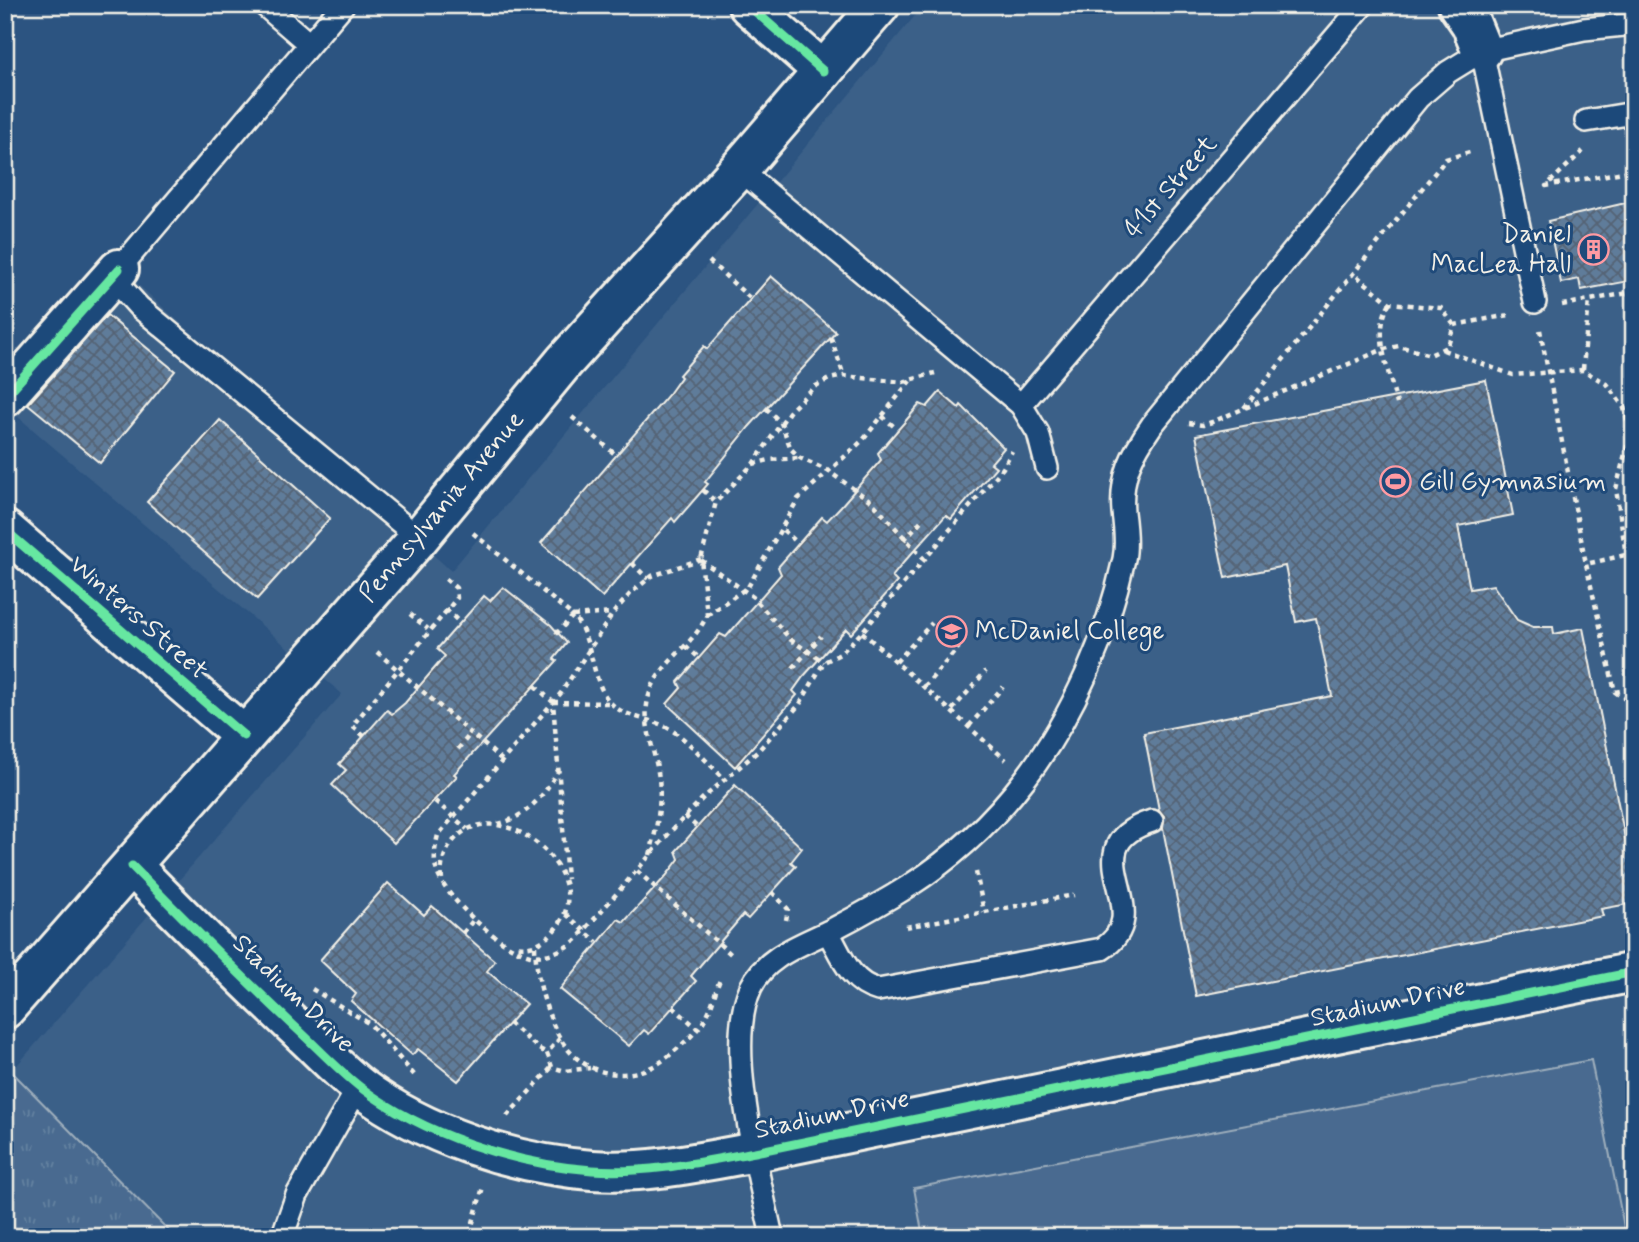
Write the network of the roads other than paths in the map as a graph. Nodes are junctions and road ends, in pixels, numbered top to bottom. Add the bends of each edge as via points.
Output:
1 (264, 5) edge
2 (343, 5) edge
3 (748, 5) edge
4 (880, 5) edge
5 (1363, 5) edge
6 (1458, 5) edge
7 (1634, 24) edge
8 (308, 43) junction
9 (1482, 51) junction
10 (823, 71) junction
11 (1634, 113) edge
12 (1586, 121) dead end
13 (739, 169) junction
14 (119, 269) junction
15 (1535, 302) road end
16 (5, 397) edge
17 (1021, 405) junction
18 (1047, 468) dead end
19 (5, 530) edge
20 (419, 538) junction
21 (244, 736) junction
22 (1152, 821) dead end
23 (132, 866) junction
24 (828, 932) junction
25 (1634, 972) edge
26 (5, 1009) edge
27 (359, 1086) junction
28 (755, 1152) junction
29 (282, 1237) edge
30 (772, 1237) edge

1 - 8 lane
2 - 8 lane
3 - 10 street
4 - 10 street, Pennsylvania Avenue
5 - 17 lane, 41st Street
6 - 9 street
7 - 9 lane via 1584,29
8 - 14 lane
9 - 15 lane
9 - 24 lane via 1418,98 1139,444 1122,484 1125,556 1101,639 1068,712 1026,778 986,825 953,853 910,885
10 - 13 street, Pennsylvania Avenue
11 - 12 lane
13 - 17 lane
13 - 20 street, Pennsylvania Avenue via 564,362
14 - 16 street
14 - 20 lane via 121,287 139,307
17 - 18 lane via 1038,433
19 - 21 street, Winters Street
20 - 21 street, Pennsylvania Avenue
21 - 23 street, Pennsylvania Avenue
22 - 24 lane via 1129,830 1114,848 1123,924 1102,949 878,990 851,973
23 - 26 street, Pennsylvania Avenue
23 - 27 street, Stadium Drive
24 - 28 lane via 774,959 750,989 742,1019 741,1061
25 - 28 street, Stadium Drive
27 - 28 street, Stadium Drive via 425,1125 540,1164 594,1171 660,1168
27 - 29 lane via 297,1195
28 - 30 lane

